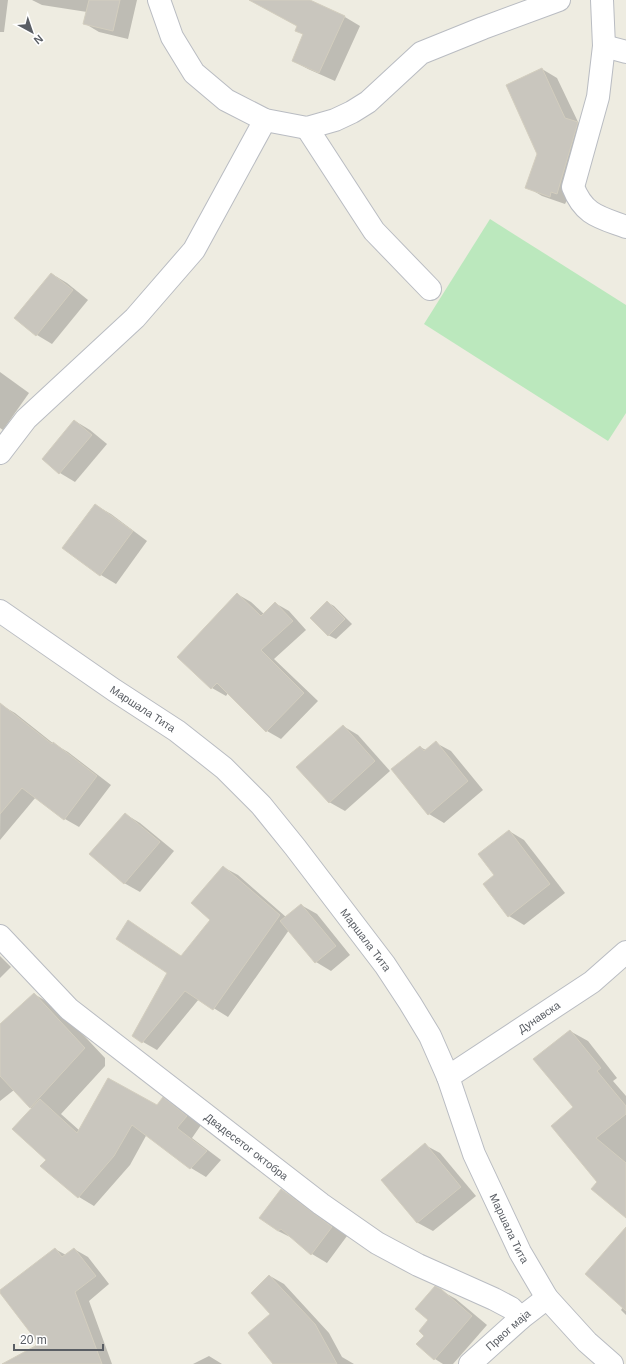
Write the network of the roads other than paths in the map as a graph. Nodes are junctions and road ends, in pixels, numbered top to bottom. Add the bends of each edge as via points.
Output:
1 (159, 0) edge
2 (559, 0) edge
3 (602, 0) edge
4 (604, 46) junction
5 (626, 52) edge
6 (265, 120) junction
7 (307, 128) junction
8 (626, 227) edge
9 (430, 289) dead end
10 (0, 453) edge
11 (0, 611) edge
12 (0, 936) edge
13 (626, 952) edge
14 (448, 1077) junction
15 (547, 1298) junction
16 (521, 1318) junction
17 (470, 1364) edge
18 (612, 1364) edge

1 - 6 street via 172,37 194,73 226,100
2 - 7 street via 421,53 368,102 335,120
3 - 4 street
4 - 5 street
4 - 8 street via 598,97 573,187 584,208
6 - 7 street
6 - 10 street via 194,250 135,318 26,419
7 - 9 street via 374,231
11 - 14 street, Маршала Тита via 177,731 224,768 261,805 385,965 430,1036
12 - 16 street, Двадесетог октобра via 69,1009 321,1204 377,1243 418,1265 494,1299 511,1308
13 - 14 street, Дунавска via 592,982
14 - 15 street, Маршала Тита via 474,1154 520,1252
15 - 16 street, Првог маја
15 - 18 street, Маршала Тита via 587,1342
16 - 17 street, Првог маја

